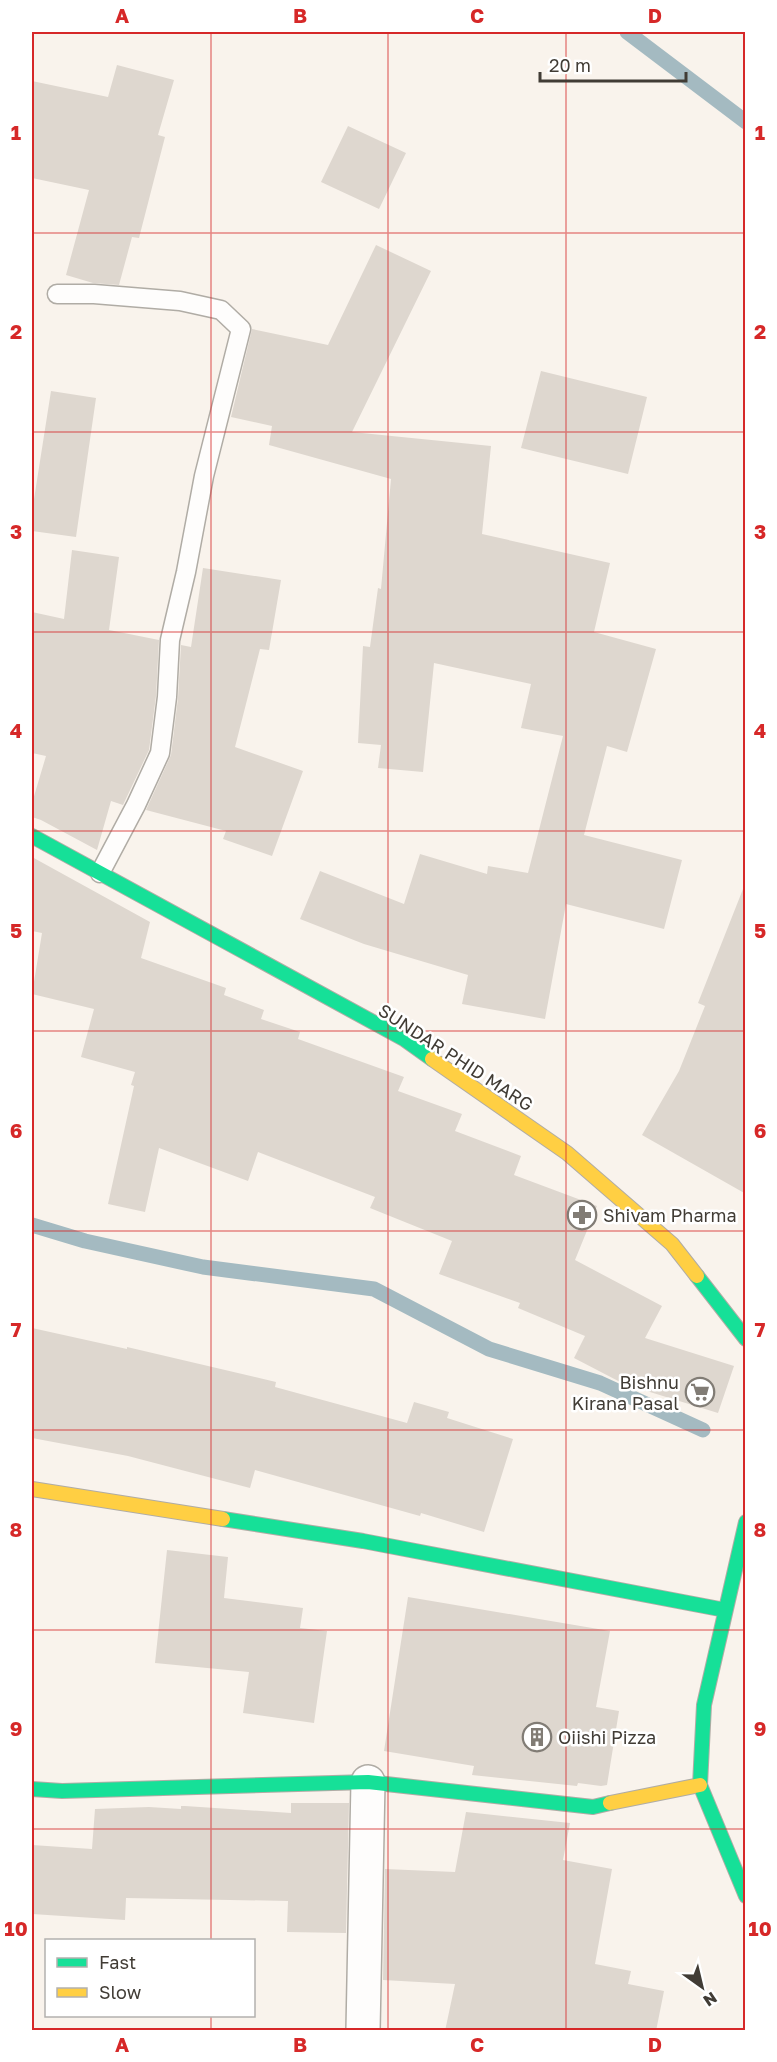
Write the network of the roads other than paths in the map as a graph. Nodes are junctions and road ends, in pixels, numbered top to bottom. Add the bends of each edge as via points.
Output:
1 (57, 294) dead end
2 (32, 836) edge
3 (100, 873) junction
4 (746, 1339) edge
5 (32, 1489) edge
6 (746, 1522) edge
7 (725, 1610) junction
8 (369, 1782) junction
9 (700, 1785) junction
10 (32, 1789) edge
11 (746, 1896) edge
12 (363, 2031) edge

1 - 3 lane via 180,301 221,310 241,329 204,476 170,640 160,753
2 - 3 street, SUNDAR PHID MARG
3 - 4 street, SUNDAR PHID MARG via 404,1039 567,1153 672,1244
5 - 7 street via 363,1541
6 - 7 street
7 - 9 street via 704,1705
8 - 9 street via 592,1807
8 - 10 street
8 - 12 street
9 - 11 street

